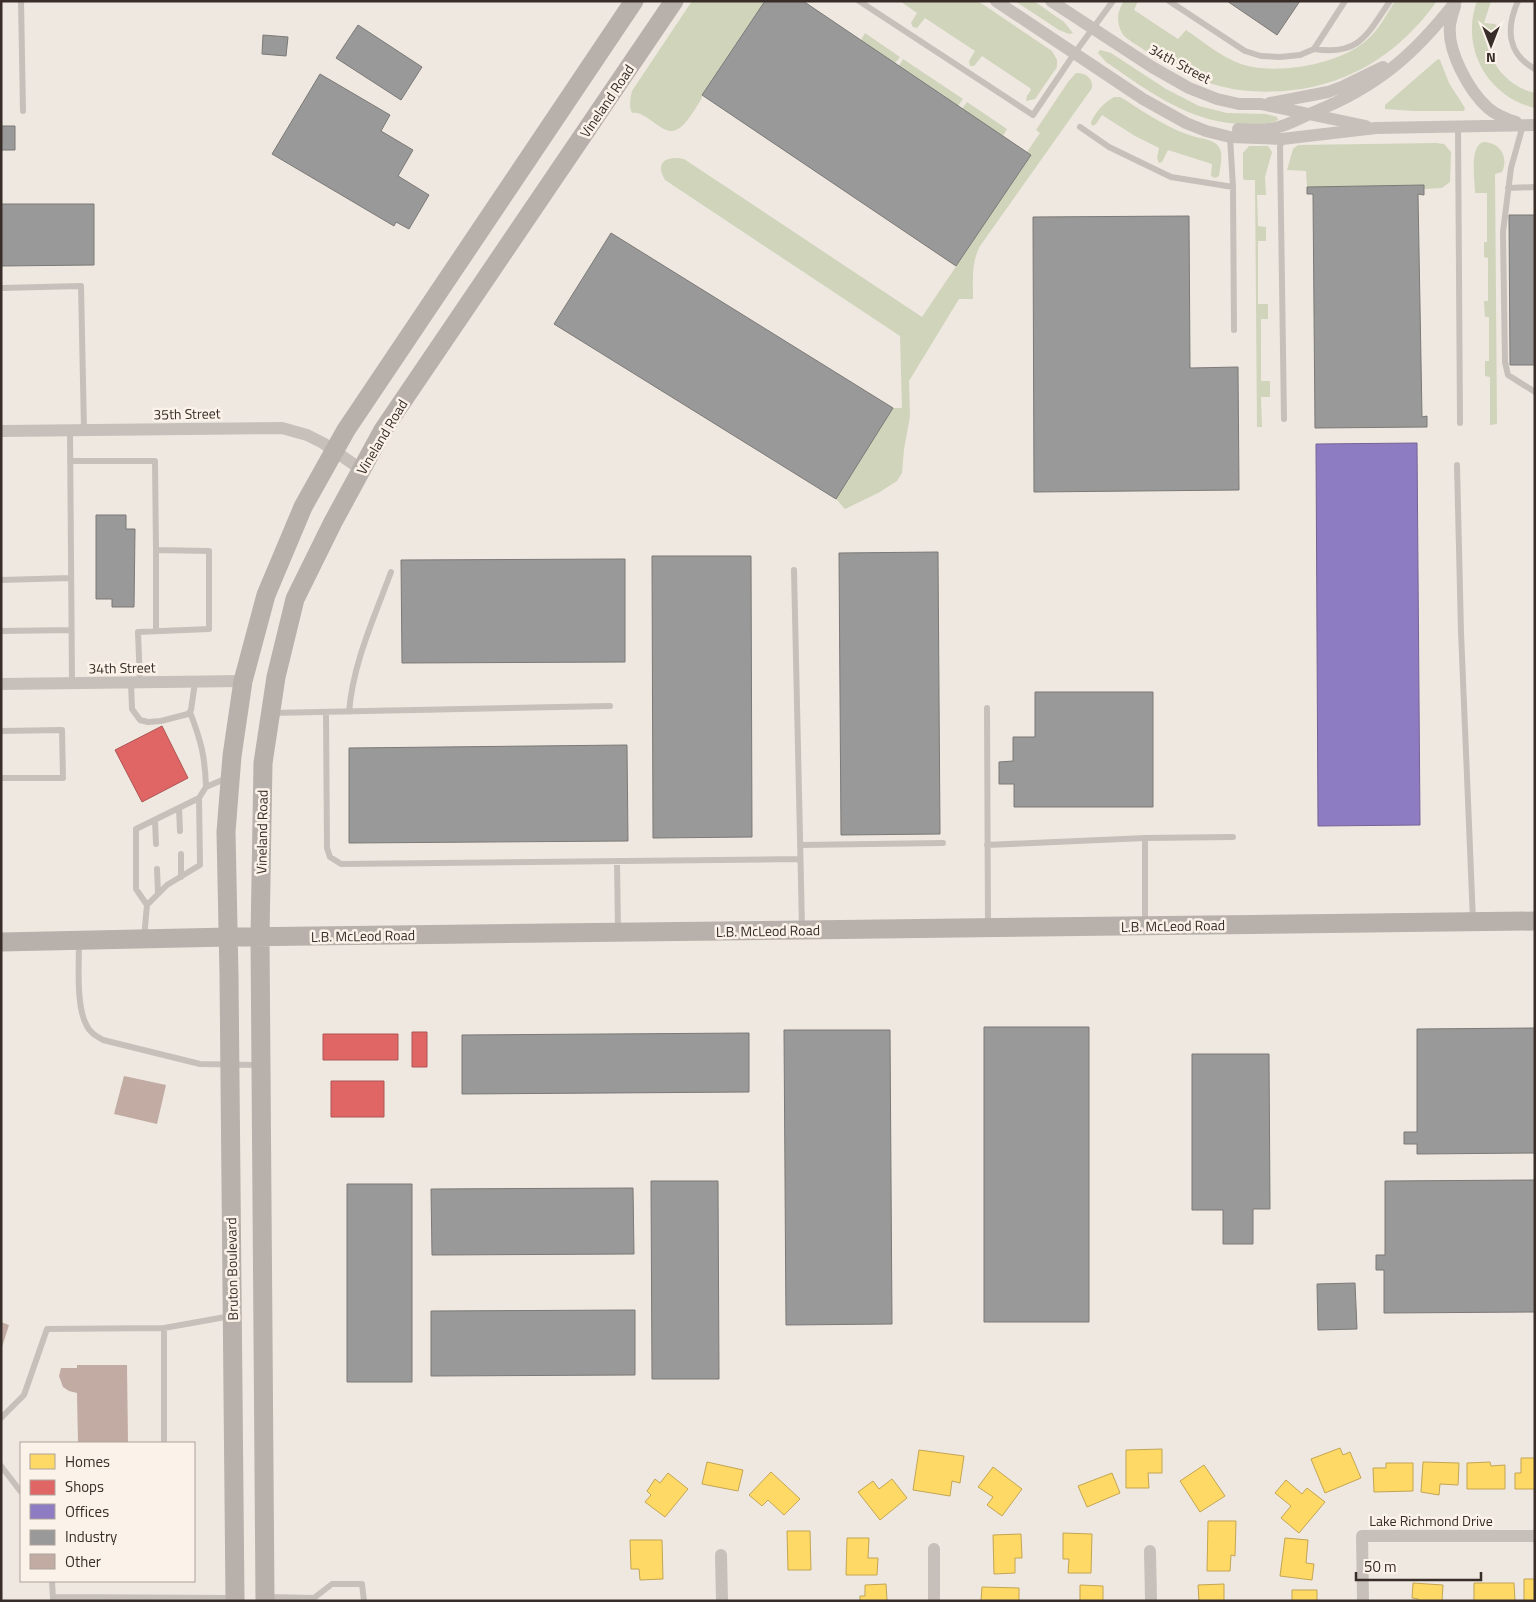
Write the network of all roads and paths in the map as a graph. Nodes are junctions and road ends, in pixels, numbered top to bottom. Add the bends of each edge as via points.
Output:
1 (21, 1) edge
2 (634, 1) edge
3 (674, 1) edge
4 (859, 1) edge
5 (996, 1) edge
6 (1051, 1) edge
7 (1113, 1) edge
8 (1169, 1) edge
9 (1345, 1) edge
10 (1390, 1) edge
11 (1456, 1) edge
12 (1518, 1) edge
13 (1093, 29) junction
14 (1314, 49) junction
15 (1074, 54) junction
16 (1410, 54) junction
17 (1535, 69) edge
18 (1261, 104) junction
19 (23, 111) dead end
20 (1310, 114) junction
21 (1186, 123) junction
22 (1529, 125) edge
23 (1458, 126) junction
24 (1080, 127) dead end
25 (1376, 128) junction
26 (1230, 137) junction
27 (1282, 139) junction
28 (1233, 187) junction
29 (1535, 187) edge
30 (1508, 188) junction
31 (1, 288) edge
32 (1234, 330) dead end
33 (1535, 392) edge
34 (1284, 419) dead end
35 (1460, 423) dead end
36 (70, 430) junction
37 (84, 430) junction
38 (1, 431) edge
39 (334, 450) junction
40 (70, 462) junction
41 (1457, 465) dead end
42 (362, 470) junction
43 (156, 550) junction
44 (794, 570) dead end
45 (391, 572) dead end
46 (71, 578) junction
47 (1, 580) edge
48 (72, 630) junction
49 (1, 631) edge
50 (156, 631) junction
51 (243, 681) junction
52 (136, 682) junction
53 (195, 682) junction
54 (72, 683) junction
55 (1, 684) edge
56 (610, 706) dead end
57 (987, 708) dead end
58 (190, 712) junction
59 (326, 712) junction
60 (349, 712) junction
61 (271, 713) junction
62 (1, 731) edge
63 (230, 776) junction
64 (1, 778) edge
65 (206, 787) junction
66 (199, 798) junction
67 (180, 808) junction
68 (155, 820) junction
69 (180, 831) dead end
70 (1233, 837) dead end
71 (1145, 838) junction
72 (943, 843) dead end
73 (156, 844) dead end
74 (800, 845) junction
75 (987, 845) junction
76 (181, 854) dead end
77 (800, 859) junction
78 (617, 861) junction
79 (157, 869) dead end
80 (181, 877) junction
81 (158, 894) junction
82 (147, 905) junction
83 (1473, 922) junction
84 (1535, 922) edge
85 (1145, 927) junction
86 (988, 928) junction
87 (802, 931) junction
88 (618, 933) junction
89 (229, 937) junction
90 (260, 937) junction
91 (144, 939) junction
92 (79, 940) junction
93 (1, 942) edge
94 (230, 1065) junction
95 (261, 1065) junction
96 (232, 1316) junction
97 (164, 1328) junction
98 (1, 1418) edge
99 (164, 1442) edge
100 (1, 1466) edge
101 (20, 1491) edge
102 (1535, 1536) edge
103 (934, 1549) dead end
104 (1150, 1551) dead end
105 (721, 1555) dead end
106 (52, 1582) edge
107 (53, 1599) edge
108 (235, 1599) edge
109 (265, 1599) edge
110 (314, 1599) edge
111 (364, 1601) edge
112 (722, 1601) edge
113 (934, 1601) edge
114 (1151, 1601) edge
115 (1363, 1601) edge

1 - 19 lane
2 - 39 street
3 - 42 street, Vineland Road via 383,430
4 - 15 lane via 1033,115
5 - 15 street, 34th Street
6 - 13 street, 34th Street
7 - 13 lane
8 - 14 lane via 1245,51 1280,58
9 - 14 lane
10 - 14 lane via 1368,34 1351,47 1337,51
11 - 16 street
11 - 22 street via 1450,26 1460,70 1488,108 1503,118
12 - 17 lane via 1511,24 1513,46 1518,56
13 - 15 lane
13 - 18 street, 34th Street via 1189,88 1239,104
15 - 21 street, 34th Street via 1142,99
16 - 18 street via 1328,92
16 - 20 street, 34th Street via 1368,87
18 - 20 street, 34th Street
20 - 21 street, 34th Street via 1276,128 1259,130
20 - 25 street, 34th Street
21 - 26 street, 34th Street
22 - 23 street, 34th Street
22 - 30 lane via 1511,168
23 - 25 street, 34th Street
23 - 35 lane
24 - 28 lane via 1109,147 1171,177
25 - 27 street, 34th Street
26 - 27 street, 34th Street
26 - 28 lane
27 - 34 lane
28 - 32 lane
29 - 30 lane
30 - 33 lane via 1502,232 1504,362 1508,375
31 - 37 lane via 80,286
36 - 37 street, 35th Street
36 - 38 street, 35th Street
36 - 40 lane
37 - 39 street, 35th Street via 282,428 307,434
39 - 42 street, 35th Street
39 - 51 street via 303,507 266,595
40 - 43 lane via 155,461
40 - 46 lane
41 - 83 lane
42 - 61 street, Vineland Road via 295,599 276,677
43 - 50 lane
43 - 50 lane via 209,551 209,629
44 - 74 lane
45 - 60 lane via 356,665
46 - 47 lane
46 - 48 lane
48 - 49 lane
48 - 54 lane
50 - 52 lane via 138,632
51 - 53 street, 34th Street
51 - 63 street
52 - 53 street, 34th Street
52 - 54 street, 34th Street
52 - 58 lane via 132,709 140,720 161,721
53 - 58 lane
54 - 55 street, 34th Street
56 - 60 lane
57 - 75 lane
58 - 65 lane via 202,744
59 - 60 lane
59 - 61 lane
59 - 78 lane via 327,848 330,857 341,864
61 - 90 street, Vineland Road via 263,763
62 - 64 lane via 62,730 63,778
63 - 65 lane
63 - 89 street via 226,832
65 - 66 lane
66 - 67 lane
66 - 80 lane via 200,865
67 - 68 lane
67 - 69 lane
68 - 73 lane
68 - 82 lane via 136,829 136,888
70 - 71 lane
71 - 75 lane
71 - 85 lane
72 - 74 lane
74 - 77 lane
75 - 86 lane
76 - 80 lane
77 - 78 lane
77 - 87 lane
78 - 88 lane
79 - 81 lane
80 - 81 lane
81 - 82 lane
82 - 91 lane
83 - 84 street, L.B. McLeod Road
83 - 85 street, L.B. McLeod Road
85 - 86 street, L.B. McLeod Road
86 - 87 street, L.B. McLeod Road
87 - 88 street, L.B. McLeod Road
88 - 90 street, L.B. McLeod Road
89 - 90 street, L.B. McLeod Road
89 - 91 street, L.B. McLeod Road
89 - 94 street, Bruton Boulevard
90 - 95 street
91 - 92 street, L.B. McLeod Road
92 - 93 street, L.B. McLeod Road
92 - 94 lane via 82,1013 86,1026 94,1035 200,1064
94 - 95 lane
94 - 96 street, Bruton Boulevard
95 - 109 street
96 - 97 lane
96 - 108 street, Bruton Boulevard
97 - 98 lane via 47,1329 24,1395
97 - 99 lane
100 - 101 lane
102 - 115 street, Lake Richmond Drive via 1362,1536
103 - 113 street
104 - 114 street
105 - 112 street
106 - 107 lane
107 - 108 lane
108 - 109 street
109 - 110 lane
110 - 111 lane via 332,1584 362,1584

